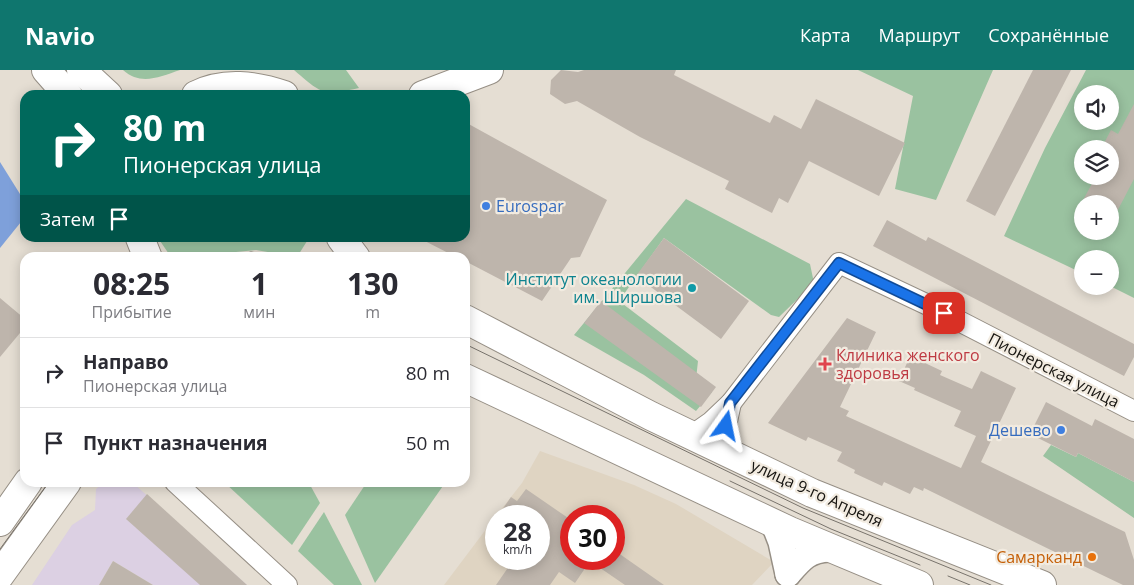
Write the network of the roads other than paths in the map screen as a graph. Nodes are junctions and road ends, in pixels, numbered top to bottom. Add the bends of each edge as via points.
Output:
1 (46, 70) edge
2 (81, 70) edge
3 (489, 70) edge
4 (64, 90) edge
5 (103, 90) edge
6 (213, 90) edge
7 (263, 90) edge
8 (436, 90) edge
9 (342, 242) edge
10 (351, 252) edge
11 (470, 322) edge
12 (470, 380) edge
13 (730, 403) junction
14 (1134, 411) edge
15 (691, 436) junction
16 (744, 461) junction
17 (24, 487) edge
18 (63, 487) edge
19 (180, 487) edge
20 (0, 522) edge
21 (774, 524) junction
22 (829, 549) junction
23 (0, 575) edge
24 (794, 579) edge
25 (287, 585) edge
26 (919, 585) edge
27 (1042, 585) edge

1 - 4 main road
2 - 5 main road
3 - 8 main road
6 - 7 main road via 246,86
9 - 10 main road
11 - 15 main road, улица 9-го Апреля
12 - 21 main road
13 - 14 street, Пионерская улица via 839,263
13 - 15 street
13 - 16 street via 726,426 730,448
15 - 16 main road, улица 9-го Апреля
16 - 27 main road, улица 9-го Апреля via 894,527
17 - 20 main road
18 - 23 main road
19 - 25 street
21 - 22 main road
21 - 24 street
22 - 24 street via 817,549 803,556
22 - 26 main road

